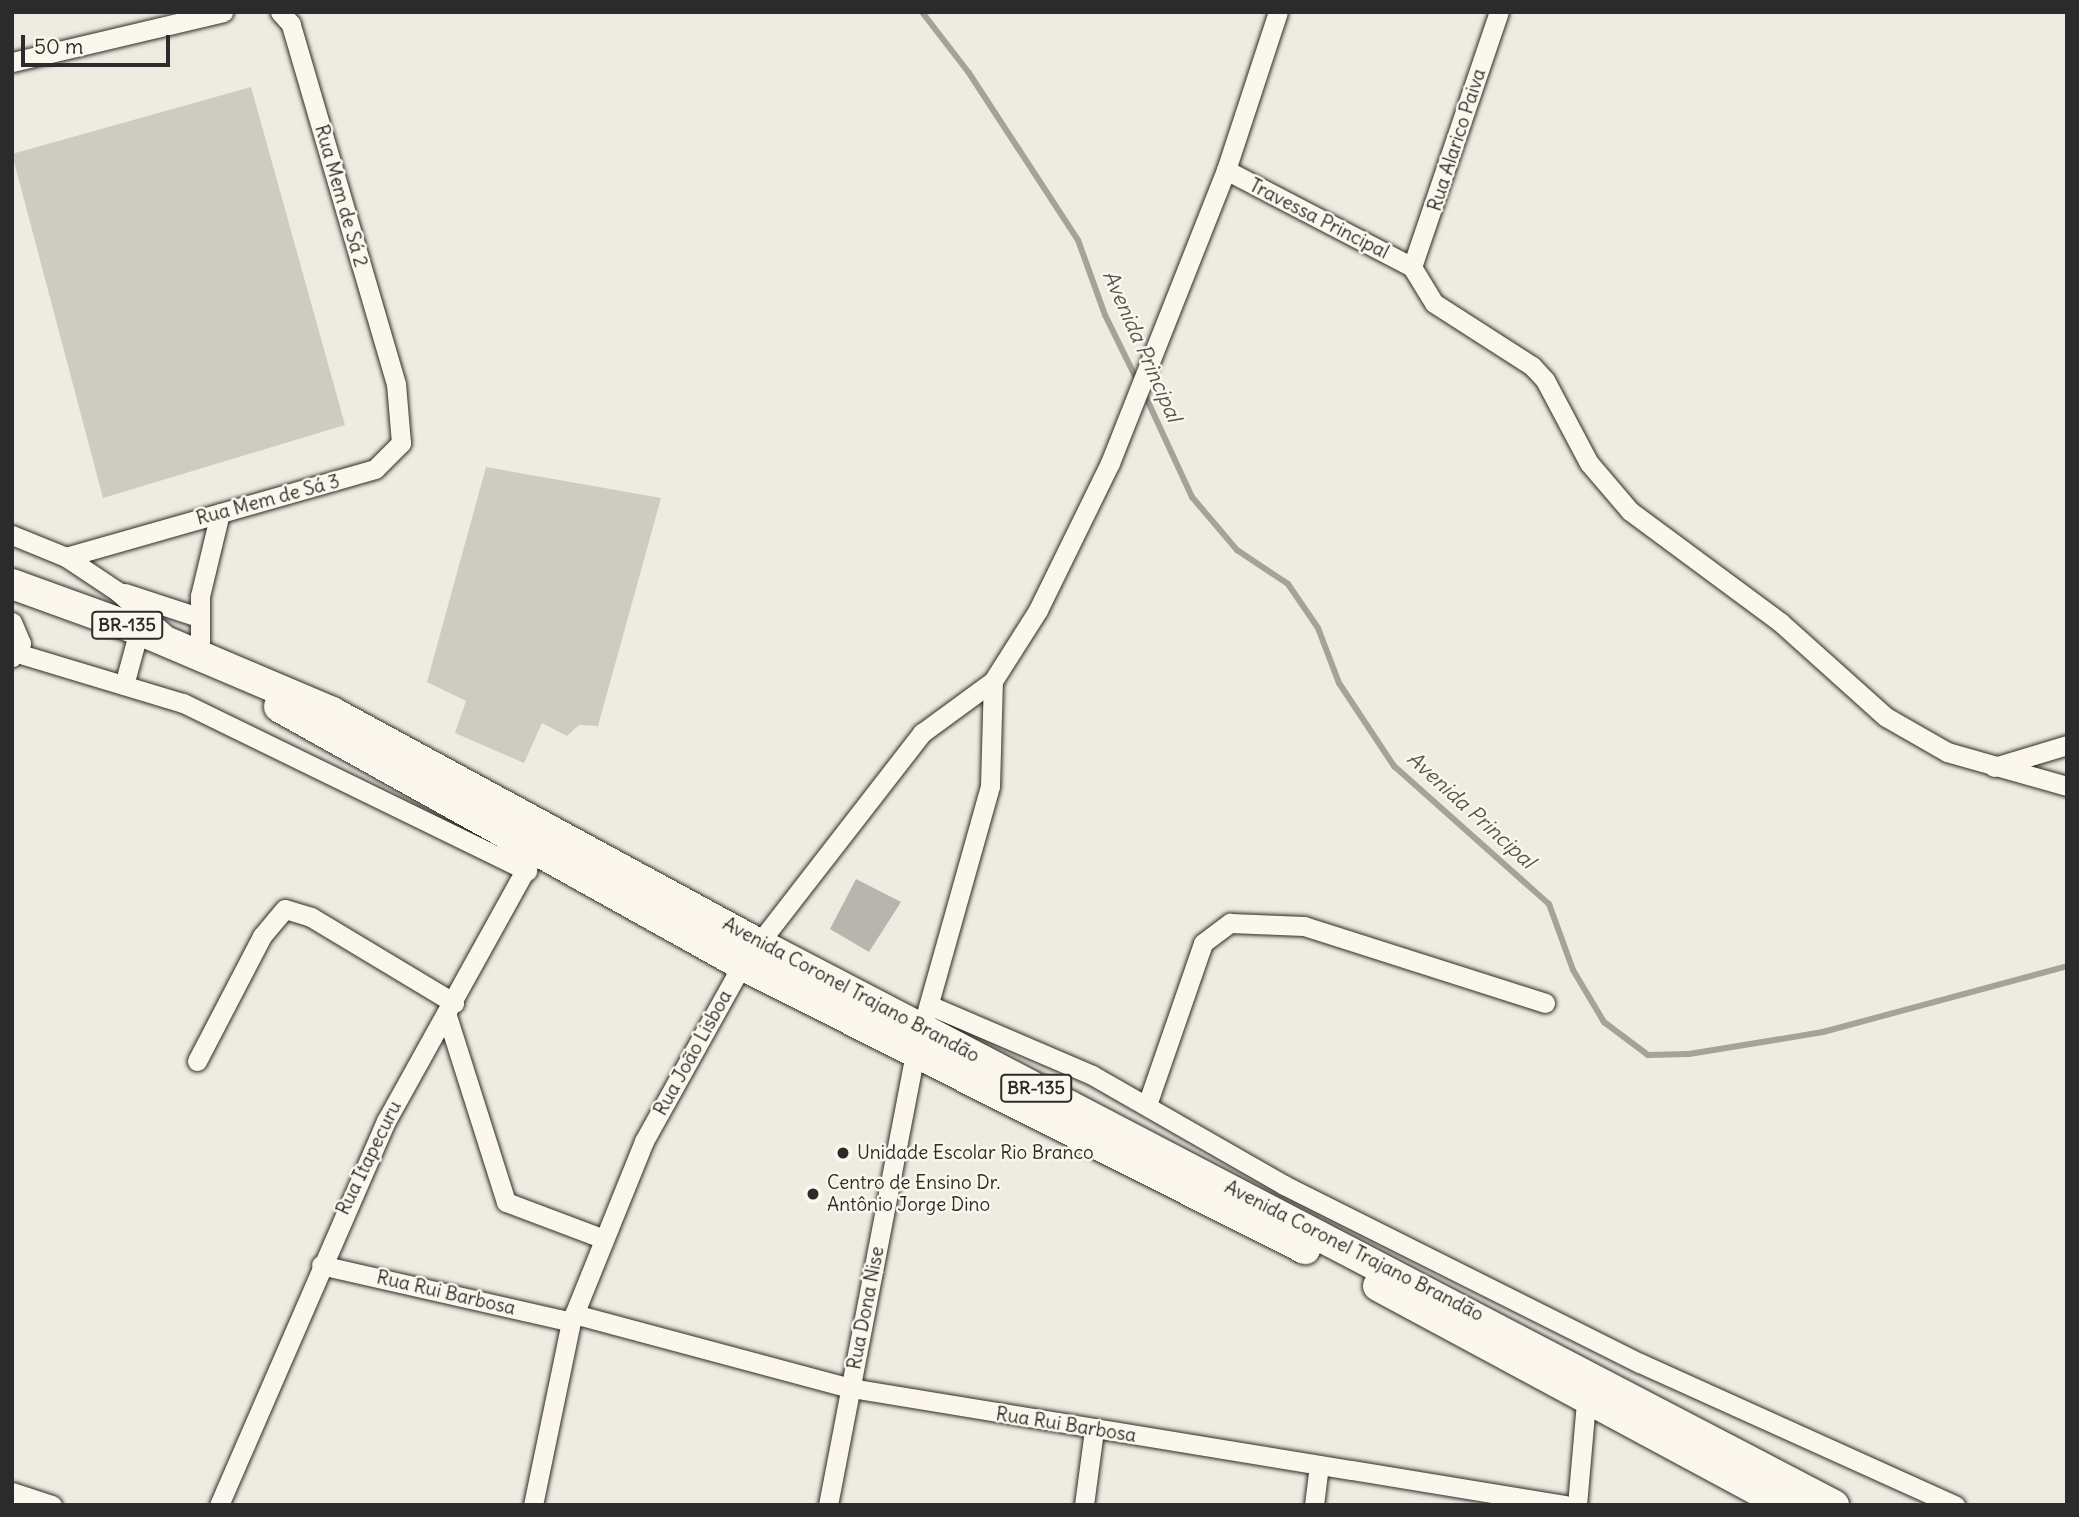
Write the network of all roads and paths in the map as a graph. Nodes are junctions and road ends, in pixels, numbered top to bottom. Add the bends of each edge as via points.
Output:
1 (223, 12) edge
2 (280, 12) edge
3 (1278, 12) edge
4 (1499, 12) edge
5 (12, 61) edge
6 (1226, 170) junction
7 (1412, 267) junction
8 (396, 384) joint
9 (220, 513) junction
10 (12, 535) edge
11 (66, 557) junction
12 (12, 584) edge
13 (117, 591) junction
14 (198, 617) junction
15 (12, 622) edge
16 (139, 630) junction
17 (193, 654) junction
18 (15, 655) edge
19 (993, 681) junction
20 (124, 685) junction
21 (2067, 745) edge
22 (1993, 768) junction
23 (2067, 786) edge
24 (537, 850) junction
25 (750, 954) junction
26 (1545, 1003) dead end
27 (450, 1010) junction
28 (922, 1029) junction
29 (197, 1061) dead end
30 (1147, 1105) junction
31 (604, 1239) junction
32 (321, 1265) junction
33 (572, 1318) junction
34 (1588, 1386) junction
35 (851, 1388) junction
36 (1094, 1430) junction
37 (1319, 1465) junction
38 (12, 1492) edge
39 (52, 1505) edge
40 (219, 1505) edge
41 (533, 1505) edge
42 (828, 1505) edge
43 (1084, 1505) edge
44 (1314, 1505) edge
45 (1565, 1505) edge
46 (1577, 1505) edge
47 (1785, 1505) edge
48 (1834, 1505) edge
49 (1955, 1505) edge

1 - 5 street
2 - 8 street, Rua Mem de Sá 2 via 291,24
3 - 6 street
4 - 7 street, Rua Alarico Paiva
6 - 7 street, Travessa Principal
6 - 19 street via 1135,403 1062,564
7 - 22 street via 1434,303 1532,366 1553,392 1590,463 1659,537 1780,622 1886,717 1947,752
8 - 9 street, Rua Mem de Sá 3 via 403,434 384,463
9 - 11 street, Rua Mem de Sá 3
9 - 14 street
10 - 11 street
11 - 13 street
12 - 16 main road, Avenida Coronel Trajano Brandão / BR-135
13 - 14 street
13 - 17 street
14 - 17 street
15 - 18 street via 21,643
16 - 17 main road, Avenida Coronel Trajano Brandão / BR-135
16 - 20 street
17 - 24 main road, Avenida Coronel Trajano Brandão / BR-135 via 238,673 277,706
18 - 20 street
19 - 25 street, Rua João Lisboa via 922,733
19 - 28 street via 990,786
20 - 24 street via 183,703
21 - 22 street
22 - 23 street
24 - 25 main road, Avenida Coronel Trajano Brandão / BR-135
24 - 27 street, Rua Itapecuru
25 - 28 main road, Avenida Coronel Trajano Brandão / BR-135
25 - 31 street, Rua João Lisboa via 644,1141
26 - 30 street via 1304,926 1230,923 1203,943
27 - 29 street via 311,917 285,909 262,936
27 - 31 street via 506,1202
27 - 32 street, Rua Itapecuru via 386,1121
28 - 30 street, Avenida Coronel Trajano Brandão via 1092,1075
28 - 34 main road, Avenida Coronel Trajano Brandão / BR-135 via 1360,1277
28 - 35 street, Rua Dona Nise
30 - 49 street, Avenida Coronel Trajano Brandão via 1284,1185 1640,1363
31 - 33 street, Rua João Lisboa
32 - 33 street, Rua Rui Barbosa
32 - 40 street, Rua Itapecuru
33 - 35 street, Rua Rui Barbosa
33 - 41 street, Rua João Lisboa
34 - 46 street
34 - 47 main road, Avenida Coronel Trajano Brandão / BR-135
34 - 48 main road, Avenida Coronel Trajano Brandão / BR-135
35 - 36 street, Rua Rui Barbosa
35 - 42 street, Rua Dona Nise
36 - 37 street, Rua Rui Barbosa
36 - 43 street
37 - 44 street
37 - 45 street, Rua Rui Barbosa
38 - 39 street

